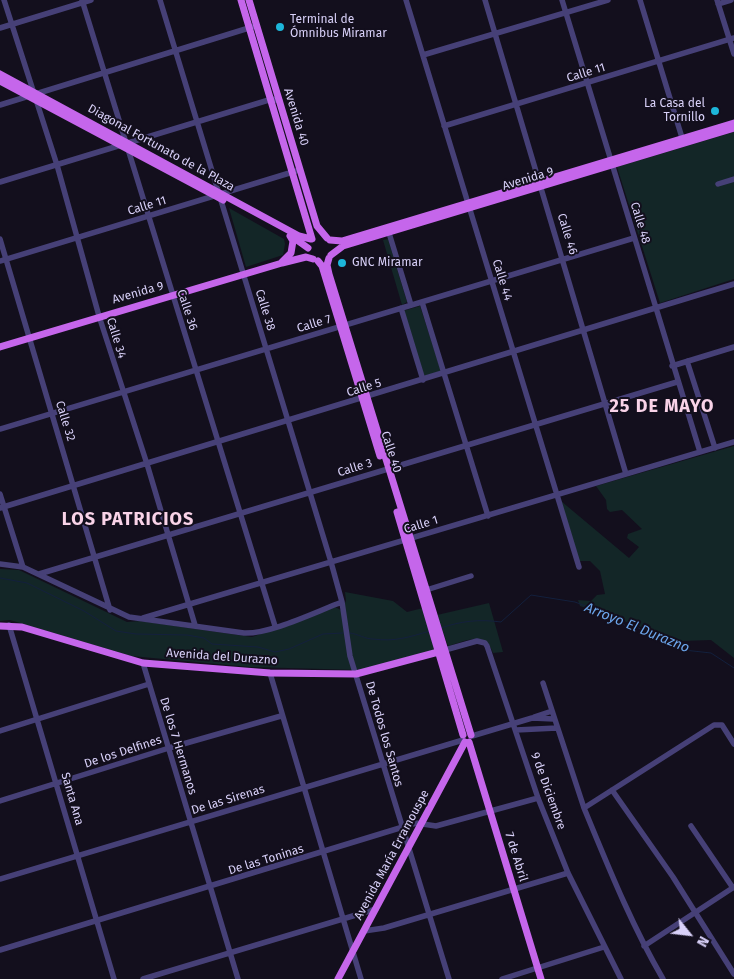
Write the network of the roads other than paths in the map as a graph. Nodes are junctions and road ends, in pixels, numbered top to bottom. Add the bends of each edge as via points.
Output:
1 (4, 0) edge
2 (90, 0) edge
3 (160, 0) edge
4 (241, 0) edge
5 (249, 0) edge
6 (406, 0) edge
7 (485, 0) edge
8 (562, 0) edge
9 (608, 0) edge
10 (640, 0) edge
11 (731, 0) edge
12 (82, 1) edge
13 (718, 2) edge
14 (566, 13) junction
15 (12, 24) junction
16 (253, 27) junction
17 (0, 28) edge
18 (496, 34) junction
19 (732, 39) edge
20 (175, 52) junction
21 (734, 54) edge
22 (423, 55) junction
23 (658, 60) junction
24 (0, 74) edge
25 (104, 74) junction
26 (0, 81) edge
27 (588, 83) junction
28 (33, 95) junction
29 (272, 99) junction
30 (280, 101) junction
31 (0, 105) edge
32 (517, 105) junction
33 (198, 121) junction
34 (734, 123) edge
35 (444, 126) junction
36 (734, 128) edge
37 (682, 141) junction
38 (126, 144) junction
39 (611, 162) junction
40 (57, 165) junction
41 (297, 171) junction
42 (734, 179) edge
43 (0, 182) edge
44 (541, 184) junction
45 (718, 184) dead end
46 (219, 195) junction
47 (468, 206) junction
48 (149, 216) junction
49 (389, 233) junction
50 (289, 235) junction
51 (79, 237) junction
52 (634, 238) junction
53 (0, 239) edge
54 (312, 239) junction
55 (328, 239) junction
56 (308, 249) junction
57 (330, 256) junction
58 (564, 259) junction
59 (3, 260) edge
60 (316, 260) junction
61 (282, 262) junction
62 (243, 274) junction
63 (492, 281) junction
64 (734, 284) edge
65 (171, 295) junction
66 (422, 302) junction
67 (411, 305) junction
68 (401, 308) junction
69 (656, 309) junction
70 (99, 316) junction
71 (342, 326) junction
72 (585, 331) junction
73 (28, 338) junction
74 (734, 346) edge
75 (0, 347) edge
76 (266, 349) junction
77 (514, 352) junction
78 (687, 361) junction
79 (672, 366) junction
80 (196, 370) junction
81 (444, 374) junction
82 (423, 380) junction
83 (677, 382) junction
84 (123, 392) junction
85 (364, 398) junction
86 (606, 402) junction
87 (52, 414) junction
88 (289, 421) junction
89 (536, 424) junction
90 (0, 429) edge
91 (218, 442) junction
92 (734, 442) edge
93 (466, 445) junction
94 (715, 448) junction
95 (700, 452) junction
96 (147, 464) junction
97 (386, 469) junction
98 (626, 474) junction
99 (74, 486) junction
100 (310, 492) junction
101 (0, 494) edge
102 (557, 495) junction
103 (2, 508) edge
104 (240, 513) junction
105 (488, 516) junction
106 (168, 535) junction
107 (408, 540) junction
108 (95, 557) junction
109 (331, 562) junction
110 (0, 564) edge
111 (22, 567) junction
112 (579, 567) dead end
113 (39, 574) junction
114 (472, 576) dead end
115 (261, 583) junction
116 (424, 591) junction
117 (342, 602) junction
118 (189, 605) junction
119 (112, 610) junction
120 (143, 618) junction
121 (9, 625) junction
122 (195, 625) junction
123 (0, 626) edge
124 (275, 626) junction
125 (346, 628) joint
126 (437, 635) joint
127 (442, 651) junction
128 (143, 663) junction
129 (270, 673) junction
130 (356, 674) junction
131 (148, 684) junction
132 (543, 684) dead end
133 (552, 711) junction
134 (281, 716) junction
135 (534, 717) junction
136 (554, 719) junction
137 (37, 720) junction
138 (513, 723) junction
139 (557, 728) junction
140 (0, 730) edge
141 (516, 730) junction
142 (467, 738) junction
143 (734, 744) edge
144 (169, 748) junction
145 (382, 764) junction
146 (57, 783) junction
147 (303, 788) junction
148 (612, 790) junction
149 (538, 798) junction
150 (0, 801) edge
151 (584, 808) junction
152 (490, 811) junction
153 (190, 822) junction
154 (422, 823) junction
155 (691, 826) dead end
156 (402, 829) junction
157 (409, 849) junction
158 (324, 853) junction
159 (78, 856) junction
160 (568, 873) junction
161 (0, 879) edge
162 (211, 887) junction
163 (734, 887) edge
164 (514, 890) junction
165 (376, 909) junction
166 (694, 913) junction
167 (430, 914) junction
168 (344, 920) junction
169 (98, 921) junction
170 (364, 931) junction
171 (644, 946) junction
172 (604, 947) junction
173 (0, 950) edge
174 (353, 951) junction
175 (230, 952) junction
176 (538, 969) junction
177 (734, 974) edge
178 (114, 979) edge
179 (144, 979) edge
180 (238, 979) edge
181 (338, 979) edge
182 (361, 979) edge
183 (449, 979) edge
184 (502, 979) edge
185 (541, 979) edge
186 (621, 979) edge
187 (663, 979) edge

1 - 15 street, Calle 34
2 - 12 street
3 - 20 street, Calle 38
4 - 16 main road, Avenida 40
5 - 16 main road, Avenida 40
6 - 22 street, Calle 44
7 - 18 street, Calle 46
8 - 14 street, Calle 48
9 - 14 street
10 - 23 street
11 - 13 street
12 - 15 street
12 - 25 street, Calle 36
13 - 19 street
14 - 18 street
14 - 27 street, Calle 48
15 - 17 street
15 - 28 street, Calle 34
16 - 20 street
16 - 29 main road, Avenida 40
16 - 30 main road, Avenida 40
18 - 22 street
18 - 32 street, Calle 46
19 - 21 street
19 - 23 street, Calle 11
20 - 25 street
20 - 33 street, Calle 38
22 - 35 street, Calle 44
23 - 27 street, Calle 11
23 - 37 street
24 - 28 main road, Diagonal Fortunato de la Plaza
25 - 28 street
25 - 38 street, Calle 36
26 - 28 main road, Diagonal Fortunato de la Plaza
27 - 32 street, Calle 11
27 - 39 street, Calle 48
28 - 31 street
28 - 38 main road, Diagonal Fortunato de la Plaza
28 - 40 street, Calle 34
29 - 30 street
29 - 33 street
29 - 41 main road, Avenida 40
30 - 41 main road, Avenida 40
32 - 35 street, Calle 11
32 - 44 street, Calle 46
33 - 38 street
33 - 46 street, Calle 38
34 - 37 main road, Avenida 9
35 - 47 street, Calle 44
36 - 37 main road, Avenida 9
37 - 39 main road, Avenida 9
38 - 40 street
38 - 46 main road, Diagonal Fortunato de la Plaza
38 - 48 street, Calle 36
39 - 44 main road, Avenida 9
39 - 52 street, Calle 48
40 - 43 street
40 - 51 street, Calle 34
41 - 46 street, Calle 11
41 - 54 main road, Avenida 40
41 - 55 main road, Avenida 40 via 319,230
42 - 45 street
44 - 47 main road, Avenida 9
44 - 58 street, Calle 46
46 - 48 street, Calle 11
46 - 50 main road, Diagonal Fortunato de la Plaza
46 - 54 main road, Diagonal Fortunato de la Plaza via 301,237
46 - 62 street, Calle 38
47 - 49 main road, Avenida 9
47 - 55 main road, Avenida 9 via 342,241
47 - 63 street, Calle 44
48 - 51 street, Calle 11
48 - 65 street, Calle 36
49 - 57 main road, Avenida 9 via 342,246
49 - 67 street
50 - 56 main road, Diagonal Fortunato de la Plaza
50 - 61 main road via 293,248
51 - 59 street, Calle 11
51 - 70 street, Calle 34
52 - 58 street, Calle 7
52 - 69 street, Calle 48
53 - 59 street, Calle 32
54 - 55 main road via 321,236
54 - 56 main road
55 - 57 main road via 333,247
56 - 60 main road
56 - 61 main road, Avenida 9
57 - 60 main road
57 - 71 main road, Calle 40 via 327,263
58 - 63 street, Calle 7
58 - 72 street, Calle 46
59 - 73 street, Calle 32
60 - 61 main road, Avenida 9 via 307,257
60 - 71 main road, Calle 40 via 322,266
61 - 62 main road, Avenida 9
62 - 65 main road, Avenida 9
62 - 76 street, Calle 38
63 - 66 street, Calle 7
63 - 77 street, Calle 44
64 - 69 street, Calle 5
65 - 70 main road, Avenida 9
65 - 80 street, Calle 36
66 - 67 street, Calle 7
66 - 81 street
67 - 68 street, Calle 7
68 - 71 street, Calle 7
68 - 82 street
69 - 72 street, Calle 5
69 - 79 street, Calle 48
70 - 73 main road, Avenida 9
70 - 84 street, Calle 34
71 - 76 street, Calle 7
71 - 85 main road, Calle 40
72 - 77 street, Calle 5
72 - 86 street, Calle 46
73 - 75 main road, Avenida 9
73 - 87 street, Calle 32
74 - 78 street
76 - 80 street, Calle 7
76 - 88 street, Calle 38
77 - 81 street, Calle 5
77 - 89 street, Calle 44
78 - 79 street
78 - 94 street
79 - 83 street, Calle 48
80 - 84 street, Calle 7
80 - 91 street, Calle 36
81 - 82 street, Calle 5
81 - 93 street
82 - 85 street, Calle 5
83 - 86 street, Calle 3
83 - 95 street, Calle 48
84 - 87 street, Calle 7
84 - 96 street, Calle 34
85 - 88 street, Calle 5
85 - 97 main road, Calle 40
86 - 89 street, Calle 3
86 - 98 street, Calle 46
87 - 90 street, Calle 7
87 - 99 street, Calle 32
88 - 91 street, Calle 5
88 - 100 street, Calle 38
89 - 93 street, Calle 3
89 - 102 street, Calle 44
91 - 96 street, Calle 5
91 - 104 street, Calle 36
92 - 94 street, Calle 1
93 - 97 street, Calle 3
93 - 105 street
94 - 95 street, Calle 1
95 - 98 street, Calle 1
96 - 99 street, Calle 5
96 - 106 street, Calle 34
97 - 100 street, Calle 3
97 - 107 main road, Calle 40
98 - 102 street, Calle 1
99 - 103 street, Calle 5
99 - 108 street, Calle 32
100 - 104 street, Calle 3
100 - 109 street, Calle 38
101 - 103 street
102 - 105 street, Calle 1
102 - 112 street, Calle 44
103 - 111 street
104 - 106 street, Calle 3
104 - 115 street, Calle 36
105 - 107 street, Calle 1
106 - 108 street, Calle 3
106 - 118 street, Calle 34
107 - 109 street, Calle 1
107 - 116 main road, Calle 40
108 - 113 street, Calle 3
108 - 119 street, Calle 32
109 - 115 street, Calle 1
109 - 117 street, Calle 38
110 - 111 street
111 - 113 street, Calle 1
113 - 119 street, Calle 1
114 - 116 street
115 - 118 street, Calle 1
115 - 124 street, Calle 36
116 - 126 main road, Calle 40
117 - 124 street
117 - 125 street, Calle 38
118 - 120 street, Calle 1
118 - 122 street, Calle 34
119 - 120 street, Calle 1 via 129,617
120 - 122 street
121 - 123 main road, Avenida del Durazno
121 - 128 main road, Avenida del Durazno
121 - 137 street, Santa Ana
122 - 124 street via 255,633
125 - 130 street, De Todos los Santos
126 - 127 main road, 7 de Abril
127 - 130 main road, Avenida del Durazno
127 - 138 street, 9 de Diciembre via 477,641 485,643
127 - 142 main road, 7 de Abril
128 - 129 main road, Avenida del Durazno
128 - 131 street, De los 7 Hermanos
129 - 130 main road, Avenida del Durazno
129 - 134 street
130 - 145 street, De Todos los Santos
131 - 137 street
131 - 144 street, De los 7 Hermanos
132 - 133 street
133 - 135 street
133 - 136 street
134 - 144 street, De los Delfines
134 - 147 street
135 - 136 street, De las Sirenas
135 - 138 street, De las Sirenas
136 - 139 street
137 - 140 street
137 - 146 street, Santa Ana
138 - 141 street, 9 de Diciembre
138 - 142 street, De las Sirenas
139 - 141 street
139 - 151 street
141 - 149 street, 9 de Diciembre
142 - 145 street, De las Sirenas
142 - 152 main road, 7 de Abril
142 - 154 main road, Avenida María Erramouspe
143 - 148 street via 720,724 714,725
144 - 146 street, De los Delfines
144 - 153 street, De los 7 Hermanos
145 - 147 street, De las Sirenas
145 - 156 street, De Todos los Santos
146 - 150 street, De los Delfines
146 - 159 street, Santa Ana
147 - 153 street, De las Sirenas
147 - 158 street
148 - 151 street
148 - 166 street via 669,870
149 - 152 street, De las Toninas
149 - 160 street, 9 de Diciembre
151 - 171 street
152 - 154 street, De las Toninas via 436,826
152 - 164 main road, 7 de Abril
153 - 159 street, De las Sirenas
153 - 162 street, De los 7 Hermanos
154 - 156 street, De las Toninas
154 - 157 main road, Avenida María Erramouspe
155 - 163 street
156 - 157 street, De Todos los Santos
156 - 158 street, De las Toninas
157 - 165 main road, Avenida María Erramouspe
157 - 167 street, De Todos los Santos
158 - 162 street, De las Toninas
158 - 168 street
159 - 161 street, De las Sirenas
159 - 169 street, Santa Ana
160 - 164 street
160 - 172 street, 9 de Diciembre
162 - 169 street, De las Toninas
162 - 175 street, De los 7 Hermanos
163 - 166 street
164 - 167 street
164 - 176 main road, 7 de Abril
165 - 168 street
165 - 170 main road, Avenida María Erramouspe
166 - 171 street
166 - 177 street
167 - 170 street
167 - 183 street, De Todos los Santos
168 - 174 street
168 - 175 street
169 - 173 street, De las Toninas
169 - 178 street, Santa Ana
170 - 174 main road, Avenida María Erramouspe
171 - 187 street
172 - 176 street
172 - 186 street, 9 de Diciembre
174 - 181 main road, Avenida María Erramouspe
174 - 182 street
175 - 179 street
175 - 180 street, De los 7 Hermanos
176 - 184 street
176 - 185 main road, 7 de Abril

